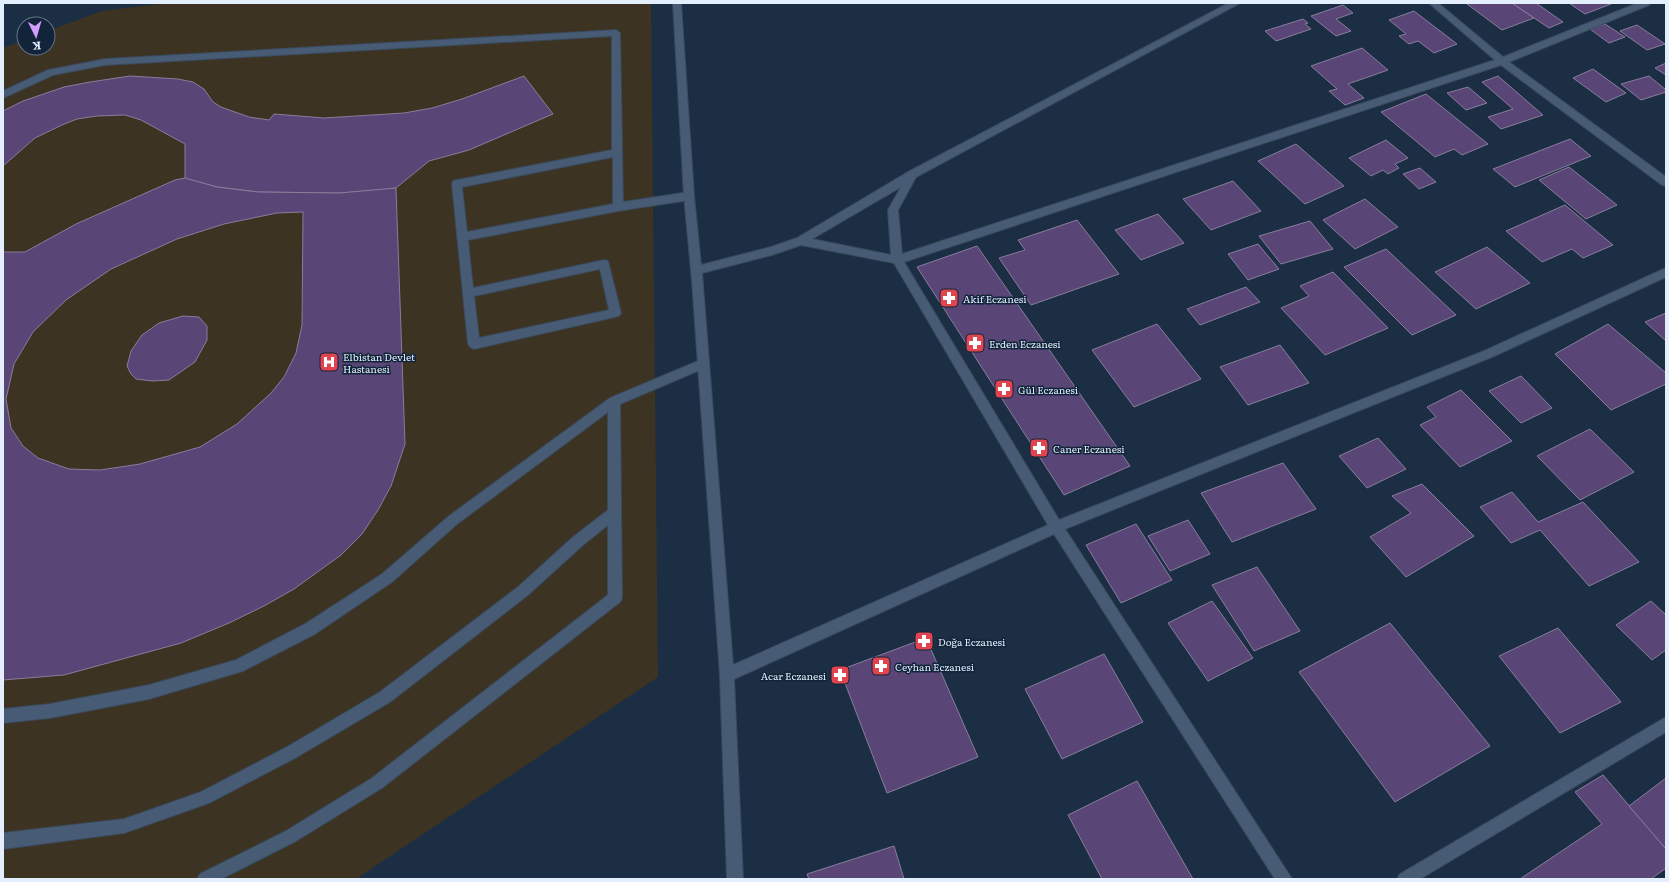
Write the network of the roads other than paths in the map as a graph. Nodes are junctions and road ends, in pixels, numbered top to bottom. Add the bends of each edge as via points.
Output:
1 (678, 3) edge
2 (1236, 3) edge
3 (1433, 3) edge
4 (1646, 3) edge
5 (1502, 60) junction
6 (3, 95) edge
7 (617, 153) junction
8 (912, 175) junction
9 (1666, 182) edge
10 (689, 196) junction
11 (618, 207) junction
12 (462, 237) junction
13 (801, 241) junction
14 (897, 260) junction
15 (696, 270) junction
16 (1666, 272) edge
17 (468, 292) junction
18 (704, 364) junction
19 (614, 401) junction
20 (614, 513) junction
21 (1056, 527) junction
22 (727, 675) junction
23 (3, 716) edge
24 (1666, 724) edge
25 (3, 841) edge
26 (205, 879) edge
27 (735, 879) edge
28 (1284, 879) edge
29 (1406, 879) edge

1 - 10 street
2 - 8 street
3 - 5 street
4 - 5 street
5 - 9 street
5 - 14 street
6 - 7 street via 51,72 105,62 616,33
7 - 11 street
7 - 12 street via 457,184
8 - 13 street
8 - 14 street via 893,210
10 - 11 street
10 - 15 street
11 - 12 street
12 - 17 street
13 - 14 street
13 - 15 street
14 - 21 street
15 - 18 street
16 - 21 street via 1488,354
17 - 17 street via 474,344 615,313 604,264
18 - 19 street
18 - 22 street
19 - 20 street
19 - 23 street via 453,520 387,578 310,629 238,666 149,692 50,711
20 - 25 street via 578,541 523,591 385,697 292,752 204,798 124,826
20 - 26 street via 615,598 377,783 290,836
21 - 22 street
21 - 28 street
22 - 27 street
24 - 29 street

